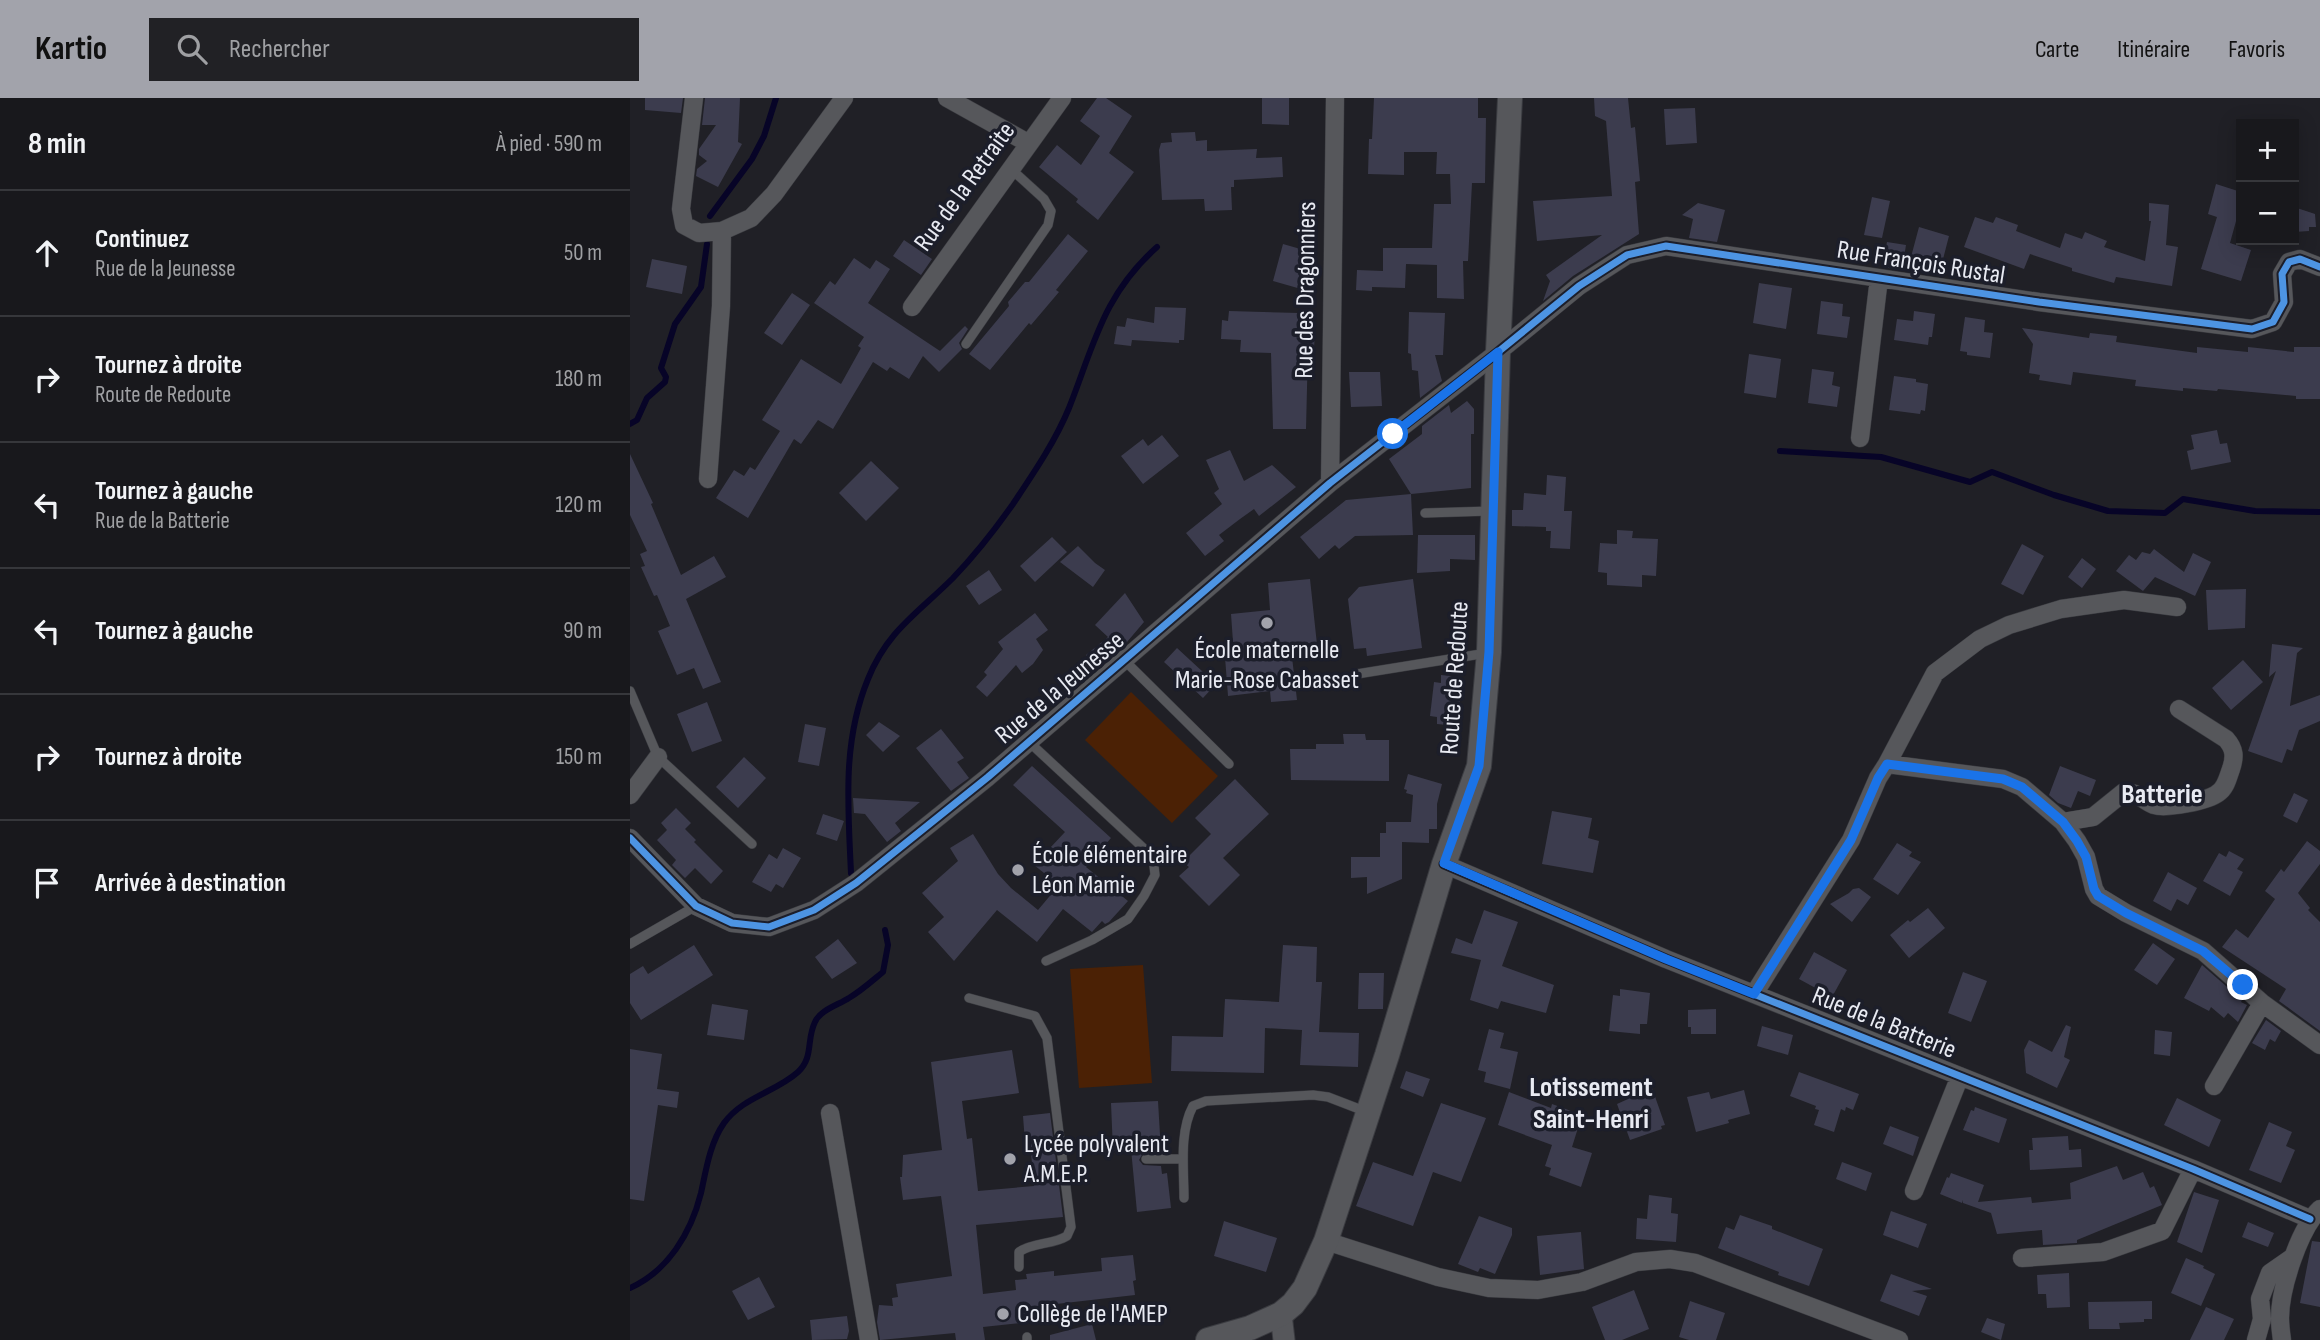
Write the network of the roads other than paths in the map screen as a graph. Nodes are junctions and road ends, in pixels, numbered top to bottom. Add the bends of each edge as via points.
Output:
1 (694, 98) edge
2 (844, 98) edge
3 (947, 98) edge
4 (1062, 98) edge
5 (1335, 98) edge
6 (1510, 98) edge
7 (1028, 143) junction
8 (1010, 168) junction
9 (722, 231) junction
10 (2320, 267) edge
11 (1879, 278) junction
12 (912, 307) dead end
13 (966, 344) dead end
14 (1498, 352) junction
15 (1860, 438) dead end
16 (708, 480) dead end
17 (1330, 483) junction
18 (1493, 511) junction
19 (1425, 513) dead end
20 (2177, 607) dead end
21 (1489, 652) junction
22 (1125, 661) junction
23 (1357, 674) dead end
24 (630, 691) edge
25 (2179, 709) dead end
26 (1029, 742) junction
27 (658, 757) junction
28 (1229, 764) dead end
29 (1887, 764) junction
30 (630, 795) edge
31 (2063, 822) junction
32 (630, 838) edge
33 (752, 844) dead end
34 (1444, 863) junction
35 (696, 906) junction
36 (630, 944) edge
37 (1046, 961) dead end
38 (1754, 994) junction
39 (969, 998) dead end
40 (2262, 1003) junction
41 (2320, 1045) edge
42 (1960, 1076) junction
43 (2214, 1086) dead end
44 (1368, 1112) junction
45 (830, 1113) dead end
46 (1146, 1159) dead end
47 (1183, 1159) junction
48 (2193, 1169) junction
49 (1914, 1191) dead end
50 (1184, 1198) dead end
51 (2315, 1214) edge
52 (1326, 1241) junction
53 (2022, 1258) dead end
54 (2293, 1258) junction
55 (1019, 1267) dead end
56 (1280, 1314) junction
57 (869, 1340) edge
58 (1208, 1340) edge
59 (1284, 1340) edge
60 (1899, 1340) edge
61 (2256, 1340) edge
62 (2282, 1340) edge

1 - 9 street via 681,209 684,225 699,233
2 - 9 street via 774,194 751,218
3 - 7 street
4 - 7 street, Rue de la Retraite
5 - 17 street, Rue des Dragonniers
6 - 14 main road, Route de Redoute
7 - 8 street, Rue de la Retraite
8 - 12 street, Rue de la Retraite
8 - 13 lane via 1044,199 1051,211 1048,225
9 - 16 street
10 - 11 street, Rue François Rustal via 2300,259 2289,262 2282,274 2284,302 2273,322 2252,329
11 - 14 street, Rue François Rustal via 1666,246 1627,255 1579,286
11 - 15 street
14 - 17 street, Rue de la Jeunesse
14 - 18 main road, Route de Redoute
17 - 22 street, Rue de la Jeunesse
18 - 19 lane
18 - 21 main road, Route de Redoute
20 - 29 street via 2124,600 2061,609 1980,639 1935,673
21 - 23 lane
21 - 34 main road, Route de Redoute via 1479,766
22 - 26 street, Rue de la Jeunesse
22 - 28 lane
24 - 27 lane
25 - 31 street via 2232,745 2234,760 2222,790 2212,797 2162,807 2131,791 2124,792 2093,817
26 - 35 street, Rue de la Jeunesse via 856,883 814,910 769,928 732,923
26 - 37 lane via 1153,857 1155,874 1128,919
27 - 30 street
27 - 33 lane
29 - 31 street via 2003,779 2022,787
29 - 38 street via 1851,840
31 - 40 street via 2083,851 2098,896 2203,951
32 - 35 street, Rue de la Jeunesse
34 - 38 street, Rue de la Batterie
34 - 44 main road, Route de Redoute
35 - 36 lane
38 - 42 street, Rue de la Batterie
39 - 55 lane via 1035,1016 1047,1038 1070,1227 1060,1240 1024,1248 1019,1252
40 - 41 street
40 - 43 street
42 - 48 street, Rue de la Batterie
42 - 49 street
44 - 47 lane via 1313,1095 1206,1101 1193,1106 1187,1117
44 - 52 main road, Route de Redoute
45 - 57 street
46 - 47 lane
47 - 50 lane
48 - 51 street, Rue de la Batterie
48 - 53 street via 2162,1231 2103,1252
51 - 54 street
52 - 56 main road, Route de Redoute via 1305,1288
52 - 60 street via 1438,1278 1538,1290 1581,1282 1636,1262 1670,1259 1695,1263
54 - 61 street via 2270,1273 2260,1299 2262,1319
54 - 62 street via 2280,1316
56 - 58 main road, Route de Redoute
56 - 59 street

